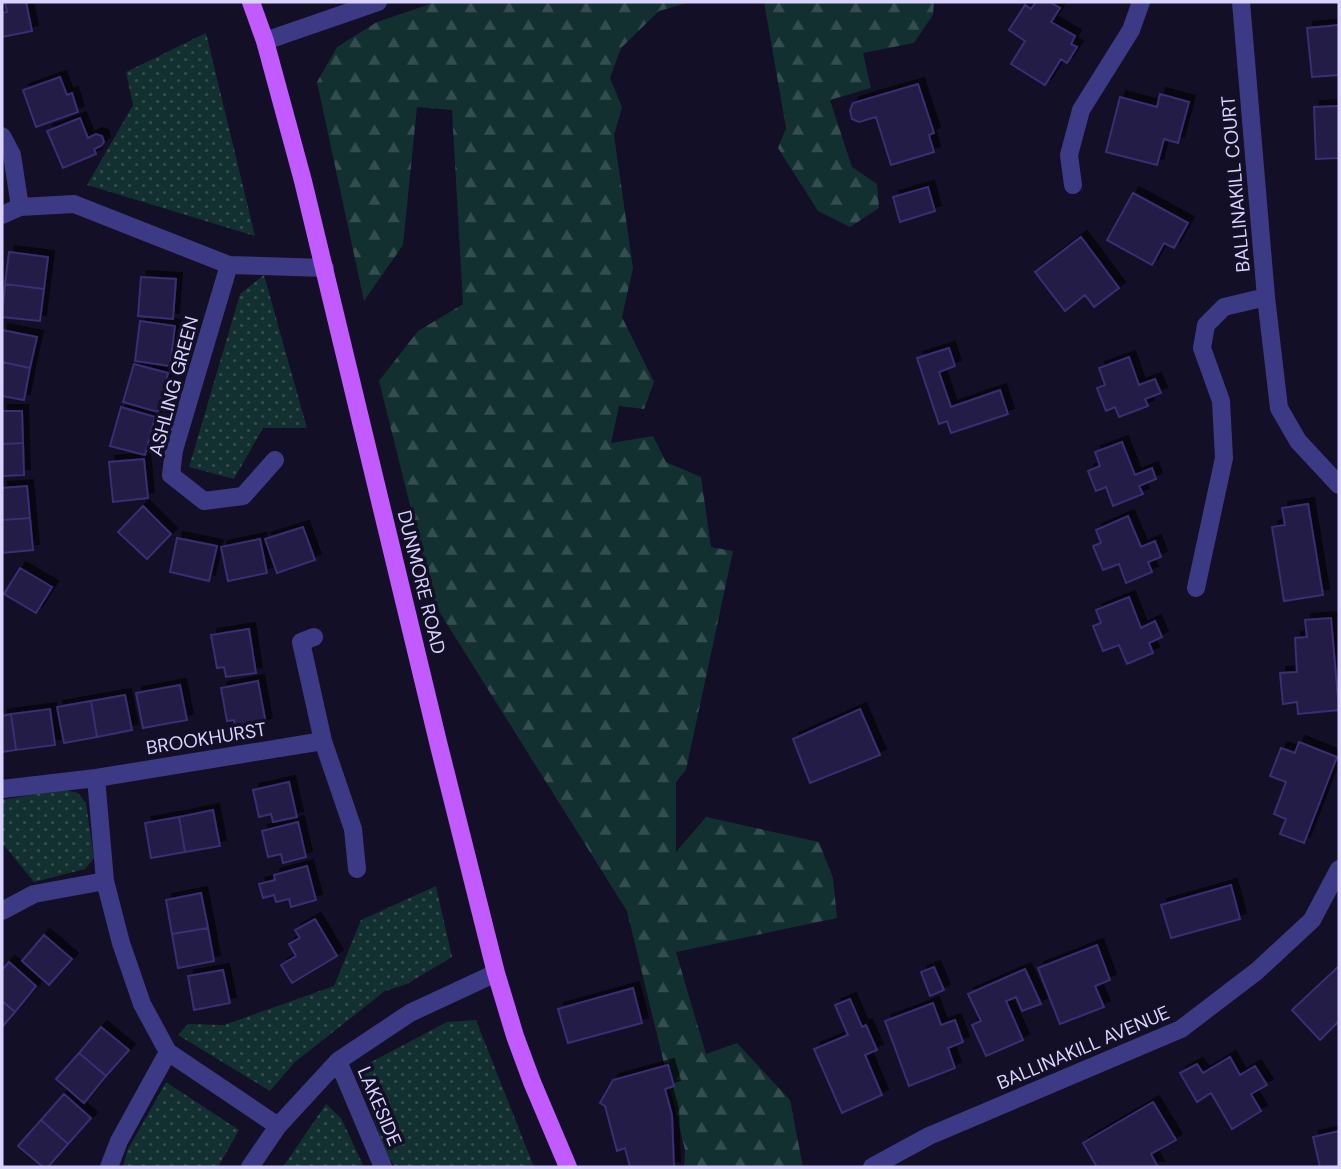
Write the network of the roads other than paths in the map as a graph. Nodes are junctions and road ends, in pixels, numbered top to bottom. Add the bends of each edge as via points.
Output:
1 (251, 2) edge
2 (378, 2) edge
3 (1141, 2) edge
4 (1241, 2) edge
5 (265, 41) junction
6 (2, 136) edge
7 (1073, 185) dead end
8 (20, 207) junction
9 (2, 215) edge
10 (229, 265) junction
11 (325, 268) junction
12 (1266, 298) junction
13 (275, 460) dead end
14 (1339, 485) edge
15 (1196, 588) dead end
16 (314, 637) dead end
17 (323, 741) junction
18 (96, 778) junction
19 (2, 789) edge
20 (357, 869) dead end
21 (1339, 869) edge
22 (105, 881) junction
23 (2, 911) edge
24 (496, 973) junction
25 (169, 1052) junction
26 (338, 1061) junction
27 (278, 1126) junction
28 (109, 1167) edge
29 (250, 1167) edge
30 (383, 1167) edge
31 (568, 1167) edge
32 (872, 1167) edge

1 - 5 main road, DUNMORE ROAD
2 - 5 street
3 - 7 street via 1131,30 1081,110 1069,155
4 - 12 street, BALLINAKILL COURT
5 - 11 main road, DUNMORE ROAD
6 - 8 street via 12,155
8 - 9 street
8 - 10 street via 74,204
10 - 11 street
10 - 13 street, ASHLING GREEN via 174,450 171,475 204,501 243,496
11 - 24 main road, DUNMORE ROAD
12 - 14 street, BALLINAKILL COURT via 1279,408 1298,440
12 - 15 street via 1224,307 1206,325 1202,348 1221,401 1224,458
16 - 17 street via 301,642
17 - 18 street, BROOKHURST
17 - 20 street via 353,830
18 - 19 street, BROOKHURST
18 - 22 street
21 - 32 street, BALLINAKILL AVENUE via 1312,920 1181,1029 929,1136
22 - 23 street via 34,894
22 - 25 street via 142,1004
24 - 26 street via 410,1013
24 - 31 main road, DUNMORE ROAD via 532,1082
25 - 27 street
25 - 28 street
26 - 27 street
26 - 30 street, LAKESIDE
27 - 29 street

